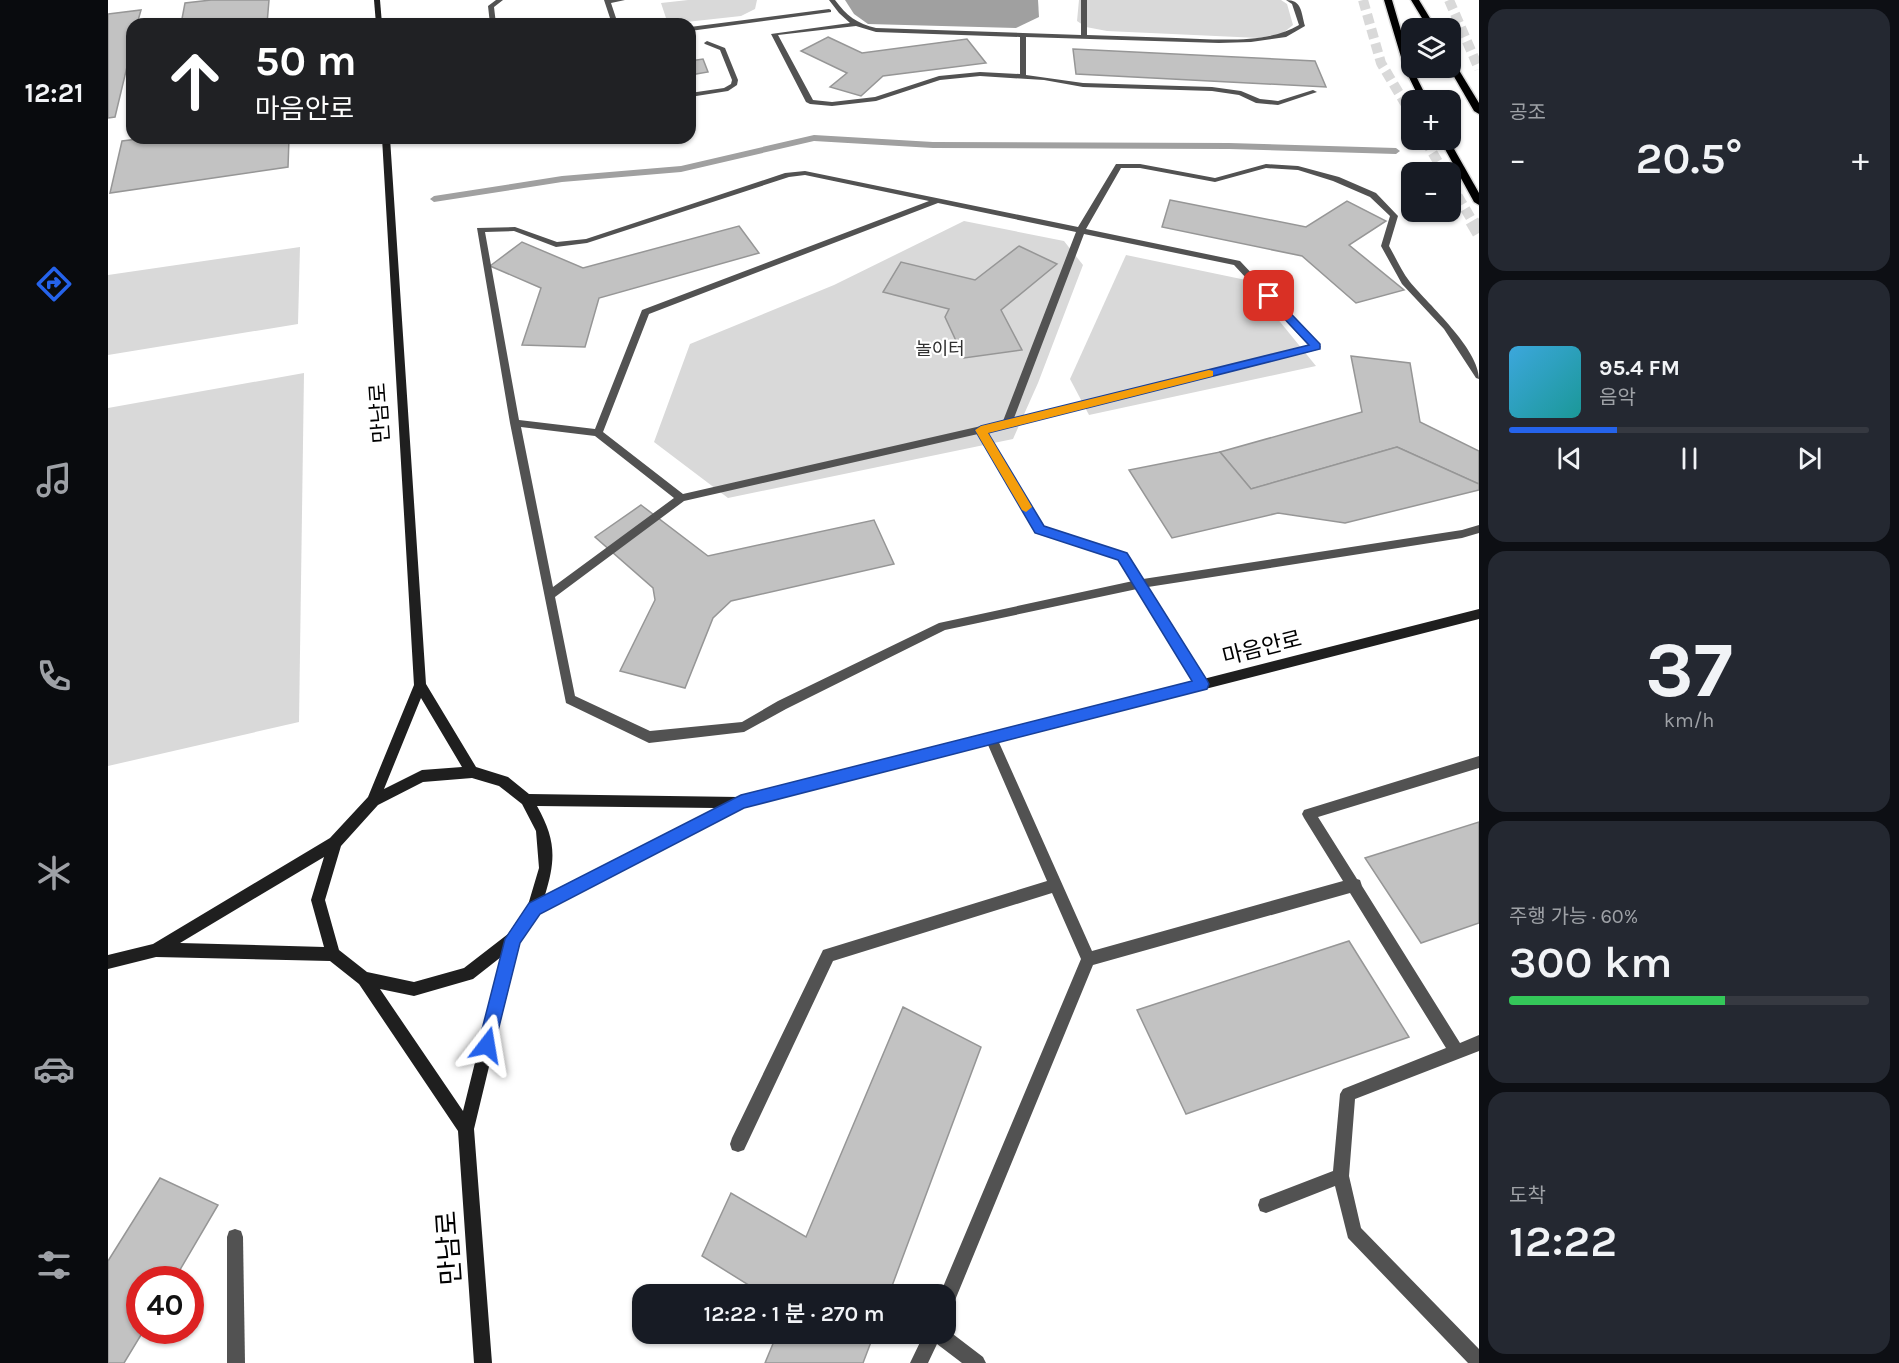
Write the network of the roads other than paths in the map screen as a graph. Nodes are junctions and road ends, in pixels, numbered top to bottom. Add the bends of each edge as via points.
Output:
1 (377, 0) edge
2 (500, 0) edge
3 (622, 0) edge
4 (832, 0) edge
5 (1084, 0) edge
6 (1290, 0) edge
7 (1415, 0) edge
8 (607, 1) edge
9 (1388, 1) edge
10 (829, 11) dead end
11 (378, 18) edge
12 (492, 18) edge
13 (613, 18) edge
14 (1426, 18) edge
15 (856, 24) junction
16 (696, 28) edge
17 (1023, 35) junction
18 (1084, 36) junction
19 (707, 43) dead end
20 (1023, 77) junction
21 (1459, 78) edge
22 (1419, 90) edge
23 (1313, 92) dead end
24 (696, 94) edge
25 (1479, 111) edge
26 (386, 144) edge
27 (1450, 150) edge
28 (937, 201) junction
29 (1479, 202) edge
30 (1081, 230) junction
31 (1479, 376) edge
32 (515, 423) junction
33 (1008, 424) junction
34 (981, 430) junction
35 (598, 433) junction
36 (681, 498) junction
37 (1479, 529) edge
38 (1140, 584) junction
39 (550, 595) junction
40 (1479, 614) edge
41 (1202, 684) junction
42 (420, 685) junction
43 (991, 738) junction
44 (1479, 762) edge
45 (472, 772) junction
46 (527, 800) junction
47 (373, 801) junction
48 (741, 802) junction
49 (335, 843) junction
50 (1055, 885) junction
51 (1355, 885) junction
52 (534, 908) junction
53 (513, 939) junction
54 (156, 950) junction
55 (333, 954) junction
56 (1088, 959) junction
57 (108, 963) edge
58 (364, 979) junction
59 (1479, 1043) edge
60 (1456, 1050) junction
61 (466, 1129) junction
62 (738, 1144) dead end
63 (1341, 1176) junction
64 (1266, 1205) dead end
65 (235, 1237) dead end
66 (953, 1284) edge
67 (928, 1344) edge
68 (951, 1344) edge
69 (1479, 1362) edge
70 (236, 1363) edge
71 (483, 1363) edge
72 (919, 1363) edge
73 (977, 1363) edge

1 - 11 street
2 - 12 lane via 491,6
3 - 8 lane
4 - 15 lane via 844,18
5 - 18 lane
6 - 18 lane via 1295,3 1302,26 1293,33 1267,39
7 - 14 main road
8 - 13 lane
9 - 22 main road via 1408,68
10 - 16 lane
15 - 17 lane via 876,30
15 - 20 lane via 774,34 810,102 876,99 939,78 980,74
17 - 18 lane
17 - 20 lane
19 - 24 lane via 723,49 734,85
20 - 23 lane via 1083,85 1212,89 1278,103
21 - 25 main road
26 - 42 street, 만남로
27 - 29 main road
28 - 30 lane
28 - 32 lane via 805,173 788,175 587,241 556,245 515,229 480,230
28 - 35 lane via 645,312
30 - 31 lane via 1119,166 1140,166 1215,180 1266,166 1298,168 1336,179 1373,195 1394,216 1385,246 1405,282 1447,327
30 - 33 lane
30 - 33 lane via 1237,263 1316,347
32 - 35 lane
32 - 39 lane
33 - 34 lane
34 - 36 lane
34 - 38 lane via 1040,530 1123,556
35 - 36 lane
36 - 39 lane
37 - 38 lane
38 - 39 lane via 943,626 744,727 649,737 570,699
38 - 41 lane
40 - 41 street, 마음안로
41 - 43 street, 마음안로
42 - 45 street
42 - 47 street
43 - 48 street, 마음안로
43 - 50 lane
44 - 51 lane via 1309,814
45 - 46 street via 503,781
45 - 47 street via 422,776
46 - 48 street
46 - 52 street via 543,830 546,868
47 - 49 street
48 - 52 street
49 - 54 street
49 - 55 street via 318,900
50 - 56 lane
50 - 62 lane via 828,955
51 - 56 lane
51 - 60 lane
52 - 53 street
53 - 58 street via 468,974 414,989
53 - 61 street
54 - 55 street
54 - 57 street
55 - 58 street
56 - 66 lane
58 - 61 street
59 - 60 lane
60 - 63 lane via 1348,1094
61 - 71 street, 만남로
63 - 64 lane
63 - 69 lane via 1354,1232
65 - 70 lane
67 - 72 lane
68 - 73 lane

